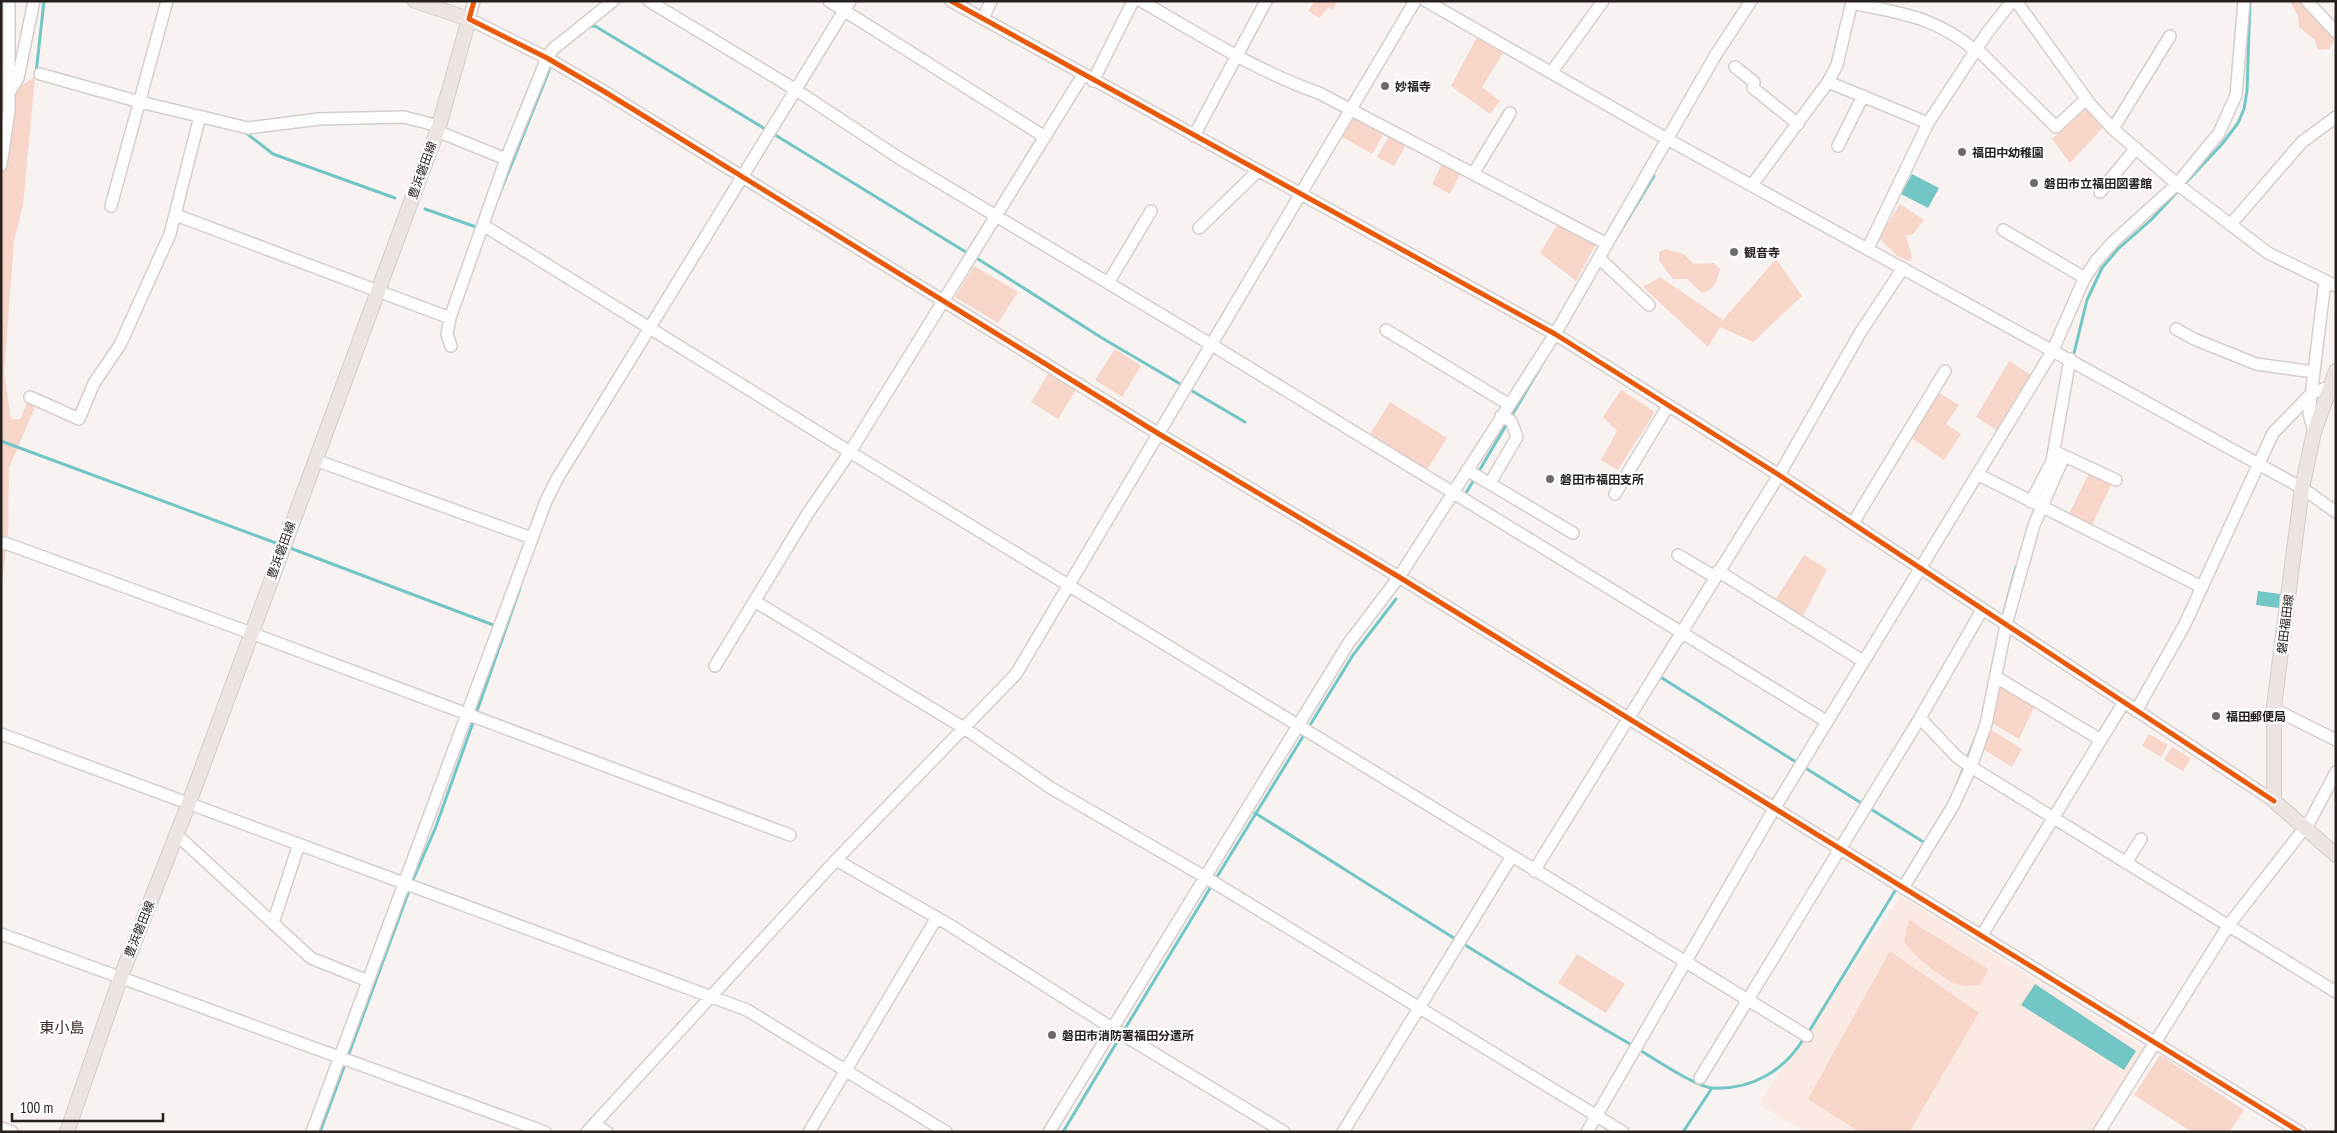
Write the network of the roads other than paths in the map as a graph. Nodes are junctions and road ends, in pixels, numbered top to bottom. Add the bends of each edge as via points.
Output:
1 (9, 1) edge
2 (34, 1) edge
3 (167, 1) edge
4 (415, 1) edge
5 (474, 1) edge
6 (613, 1) edge
7 (649, 1) edge
8 (829, 1) edge
9 (951, 1) edge
10 (991, 1) edge
11 (1133, 1) edge
12 (1141, 1) edge
13 (1266, 1) edge
14 (1415, 1) edge
15 (1426, 1) edge
16 (1603, 1) edge
17 (1751, 1) edge
18 (2012, 1) edge
19 (2016, 1) edge
20 (2244, 1) edge
21 (2307, 1) edge
22 (1852, 2) edge
23 (847, 6) edge
24 (469, 19) junction
25 (983, 19) junction
26 (2336, 32) edge
27 (2170, 36) dead end
28 (1977, 50) junction
29 (1236, 55) junction
30 (547, 58) junction
31 (1735, 66) dead end
32 (1551, 73) junction
33 (40, 74) dead end
34 (1088, 78) junction
35 (1828, 82) junction
36 (796, 90) junction
37 (10, 91) junction
38 (1863, 96) junction
39 (2086, 99) junction
40 (140, 102) junction
41 (1351, 109) junction
42 (1510, 113) dead end
43 (200, 116) junction
44 (2336, 117) edge
45 (1928, 123) junction
46 (1798, 124) junction
47 (438, 129) junction
48 (2113, 129) junction
49 (1194, 136) junction
50 (1045, 137) junction
51 (1667, 139) junction
52 (1838, 146) dead end
53 (2136, 148) junction
54 (506, 159) junction
55 (1, 165) edge
56 (1258, 171) junction
57 (1474, 174) junction
58 (742, 177) junction
59 (2177, 184) junction
60 (1752, 185) junction
61 (2100, 192) dead end
62 (1300, 194) junction
63 (111, 206) dead end
64 (1151, 211) dead end
65 (176, 215) junction
66 (997, 216) junction
67 (2231, 224) junction
68 (484, 225) junction
69 (1199, 228) dead end
70 (2004, 230) dead end
71 (1607, 244) junction
72 (1868, 248) junction
73 (1599, 258) junction
74 (1903, 268) junction
75 (2085, 278) junction
76 (1108, 283) junction
77 (2330, 284) edge
78 (378, 290) junction
79 (944, 300) junction
80 (1649, 305) dead end
81 (450, 318) junction
82 (650, 328) junction
83 (2176, 329) dead end
84 (1386, 330) dead end
85 (1554, 334) junction
86 (1212, 345) junction
87 (451, 346) dead end
88 (2053, 350) junction
89 (2070, 359) junction
90 (1945, 371) dead end
91 (2336, 371) edge
92 (2314, 372) junction
93 (2329, 387) junction
94 (2312, 393) junction
95 (30, 397) dead end
96 (1508, 404) junction
97 (1668, 406) junction
98 (1506, 419) junction
99 (2314, 432) junction
100 (1160, 434) junction
101 (850, 452) junction
102 (2059, 454) junction
103 (315, 460) junction
104 (2257, 463) junction
105 (1467, 470) junction
106 (1779, 475) junction
107 (1978, 475) junction
108 (2116, 480) dead end
109 (1490, 483) junction
110 (2302, 488) junction
111 (1452, 494) junction
112 (1615, 494) dead end
113 (2036, 505) junction
114 (2336, 512) edge
115 (1853, 523) junction
116 (1573, 533) dead end
117 (532, 538) junction
118 (1, 544) edge
119 (1678, 555) dead end
120 (1920, 567) junction
121 (1717, 574) junction
122 (1399, 577) junction
123 (1069, 585) junction
124 (2202, 587) junction
125 (756, 602) junction
126 (1982, 610) junction
127 (2006, 625) junction
128 (251, 632) junction
129 (1680, 633) junction
130 (1863, 660) junction
131 (715, 666) dead end
132 (1996, 677) junction
133 (2124, 702) junction
134 (2274, 709) junction
135 (2136, 711) junction
136 (467, 714) junction
137 (1920, 718) junction
138 (1628, 720) junction
139 (1826, 722) junction
140 (1298, 726) junction
141 (964, 728) junction
142 (1, 734) edge
143 (2101, 740) junction
144 (2336, 740) edge
145 (1971, 767) junction
146 (2336, 772) edge
147 (2274, 801) junction
148 (188, 803) junction
149 (1774, 809) junction
150 (2053, 818) junction
151 (2304, 829) junction
152 (177, 834) junction
153 (790, 835) dead end
154 (2141, 839) dead end
155 (299, 844) junction
156 (1838, 849) junction
157 (2336, 855) edge
158 (1512, 856) junction
159 (836, 860) junction
160 (2126, 863) junction
161 (1534, 871) junction
162 (1205, 877) junction
163 (405, 883) junction
164 (1903, 888) junction
165 (936, 919) junction
166 (273, 923) junction
167 (2228, 926) junction
168 (1, 934) edge
169 (1982, 935) junction
170 (1684, 962) junction
171 (121, 976) junction
172 (368, 981) junction
173 (2336, 992) edge
174 (712, 997) junction
175 (1747, 1000) junction
176 (1420, 1008) junction
177 (1112, 1028) junction
178 (1806, 1036) dead end
179 (2153, 1043) junction
180 (340, 1057) junction
181 (846, 1071) junction
182 (1700, 1078) dead end
183 (1596, 1116) junction
184 (1, 1128) edge
185 (591, 1128) edge
186 (12, 1132) edge
187 (67, 1132) edge
188 (312, 1132) edge
189 (545, 1132) edge
190 (606, 1132) edge
191 (809, 1132) edge
192 (946, 1132) edge
193 (1049, 1132) edge
194 (1284, 1132) edge
195 (1343, 1132) edge
196 (1587, 1132) edge
197 (1623, 1132) edge
198 (2099, 1132) edge
199 (2300, 1132) edge

1 - 37 street
2 - 37 street via 18,78
3 - 40 street
4 - 24 main road
5 - 24 street
6 - 30 street via 553,49
7 - 36 street
8 - 23 street
9 - 25 street
10 - 25 street
11 - 34 street
12 - 29 street
13 - 29 street
14 - 41 street
15 - 32 street
16 - 32 street
17 - 51 street
18 - 28 street
19 - 39 street
20 - 59 street via 2236,95 2230,113 2219,134
21 - 26 street
22 - 28 street via 1920,18 1940,26
22 - 35 street via 1837,65
23 - 36 street
23 - 50 street
24 - 30 street
24 - 47 main road, 豊浜磐田線
25 - 34 street
27 - 48 street
28 - 39 street via 2056,127
28 - 45 street
29 - 41 street
29 - 49 street
30 - 54 street
30 - 58 street
31 - 46 street via 1754,82 1753,88
32 - 51 street
33 - 40 street
34 - 49 street
34 - 50 street
35 - 38 street
35 - 46 street
36 - 58 street
36 - 66 street via 899,158
37 - 55 street
38 - 45 street
38 - 52 street
39 - 48 street
40 - 43 street
40 - 63 street
41 - 57 street
41 - 62 street
42 - 57 street
43 - 47 street via 248,128 319,119 404,118
43 - 65 street
44 - 67 street via 2302,142
45 - 72 street
46 - 60 street
47 - 54 street
47 - 78 main road, 豊浜磐田線
48 - 53 street
49 - 56 street
50 - 66 street
51 - 60 street
51 - 71 street
53 - 59 street
53 - 61 street
54 - 68 street
56 - 62 street
56 - 69 street
57 - 71 street
58 - 79 street
58 - 82 street
59 - 67 street
59 - 75 street via 2113,242
60 - 72 street
62 - 85 street
62 - 86 street
64 - 76 street
65 - 78 street
65 - 95 street via 120,344 94,383 78,419
66 - 76 street
66 - 79 street
67 - 77 street via 2268,253
68 - 81 street
68 - 82 street
70 - 75 street
71 - 73 street
72 - 74 street
73 - 80 street
73 - 85 street
74 - 88 street
74 - 106 street via 1860,333
75 - 88 street
76 - 86 street
77 - 92 street
78 - 81 street
78 - 103 main road, 豊浜磐田線
79 - 100 street
79 - 101 street
81 - 87 street via 447,334
82 - 101 street
82 - 117 street via 557,479
83 - 92 street via 2256,364
84 - 96 street
85 - 96 street
85 - 97 street
86 - 100 street
86 - 111 street
88 - 89 street
88 - 107 street
89 - 102 street
89 - 104 street
90 - 115 street
91 - 93 main road, 磐田福田線
92 - 94 street
93 - 94 street
93 - 99 main road, 磐田福田線
94 - 99 street via 2310,413
94 - 104 street via 2273,433
96 - 98 street
97 - 106 street
97 - 112 street
98 - 105 street
98 - 109 street via 1517,437
99 - 110 main road, 磐田福田線
100 - 122 street
100 - 123 street
101 - 123 street
101 - 125 street via 808,513
102 - 108 street
102 - 113 street
103 - 117 street
103 - 128 main road, 豊浜磐田線
104 - 110 street
104 - 124 street
105 - 109 street
105 - 111 street
106 - 115 street
106 - 121 street
107 - 113 street
107 - 120 street
109 - 116 street
110 - 114 street
110 - 134 main road, 磐田福田線
111 - 122 street
111 - 129 street
113 - 124 street
113 - 127 street via 2034,525
115 - 120 street
117 - 136 street
118 - 128 street
119 - 121 street
120 - 126 street
120 - 130 street
121 - 129 street
121 - 130 street
122 - 138 street
122 - 140 street via 1348,644
123 - 140 street
123 - 141 street via 1016,674
124 - 135 street
125 - 131 street
125 - 141 street
126 - 127 street
126 - 137 street
127 - 132 street
127 - 133 street
128 - 136 street
128 - 148 main road, 豊浜磐田線
129 - 138 street
129 - 139 street
130 - 139 street
132 - 143 street
132 - 145 street via 1986,724
133 - 135 street
133 - 143 street
134 - 144 street
134 - 147 main road, 磐田福田線
135 - 147 street
136 - 153 street
136 - 163 street
137 - 145 street
137 - 156 street
138 - 149 street
138 - 161 street
139 - 149 street
140 - 158 street
140 - 162 street
141 - 159 street
141 - 162 street via 1050,788
142 - 148 street
143 - 150 street
145 - 150 street
145 - 164 street via 1953,806
146 - 151 street
147 - 151 main road
148 - 152 main road, 豊浜磐田線
148 - 155 street
149 - 156 street
149 - 170 street
150 - 160 street
150 - 169 street
151 - 157 main road
151 - 167 street
152 - 166 street
152 - 171 main road, 豊浜磐田線
154 - 160 street
155 - 163 street
155 - 166 street
156 - 164 street
156 - 175 street
158 - 161 street
158 - 176 street
159 - 165 street
159 - 174 street
160 - 167 street
161 - 170 street
162 - 176 street
162 - 177 street
163 - 172 street
163 - 174 street
164 - 169 street
165 - 177 street
165 - 181 street
166 - 172 street via 311,958
167 - 173 street
167 - 179 street
168 - 171 street
169 - 179 street
170 - 175 street
170 - 183 street
171 - 180 street
171 - 187 main road, 豊浜磐田線
172 - 180 street
174 - 181 street via 767,1021
174 - 185 street
175 - 178 street
175 - 182 street
176 - 183 street
176 - 195 street
177 - 193 street
177 - 194 street
179 - 198 street
179 - 199 street
180 - 188 street
180 - 189 street
181 - 191 street
181 - 192 street
183 - 196 street
183 - 197 street
184 - 186 street
185 - 190 street

